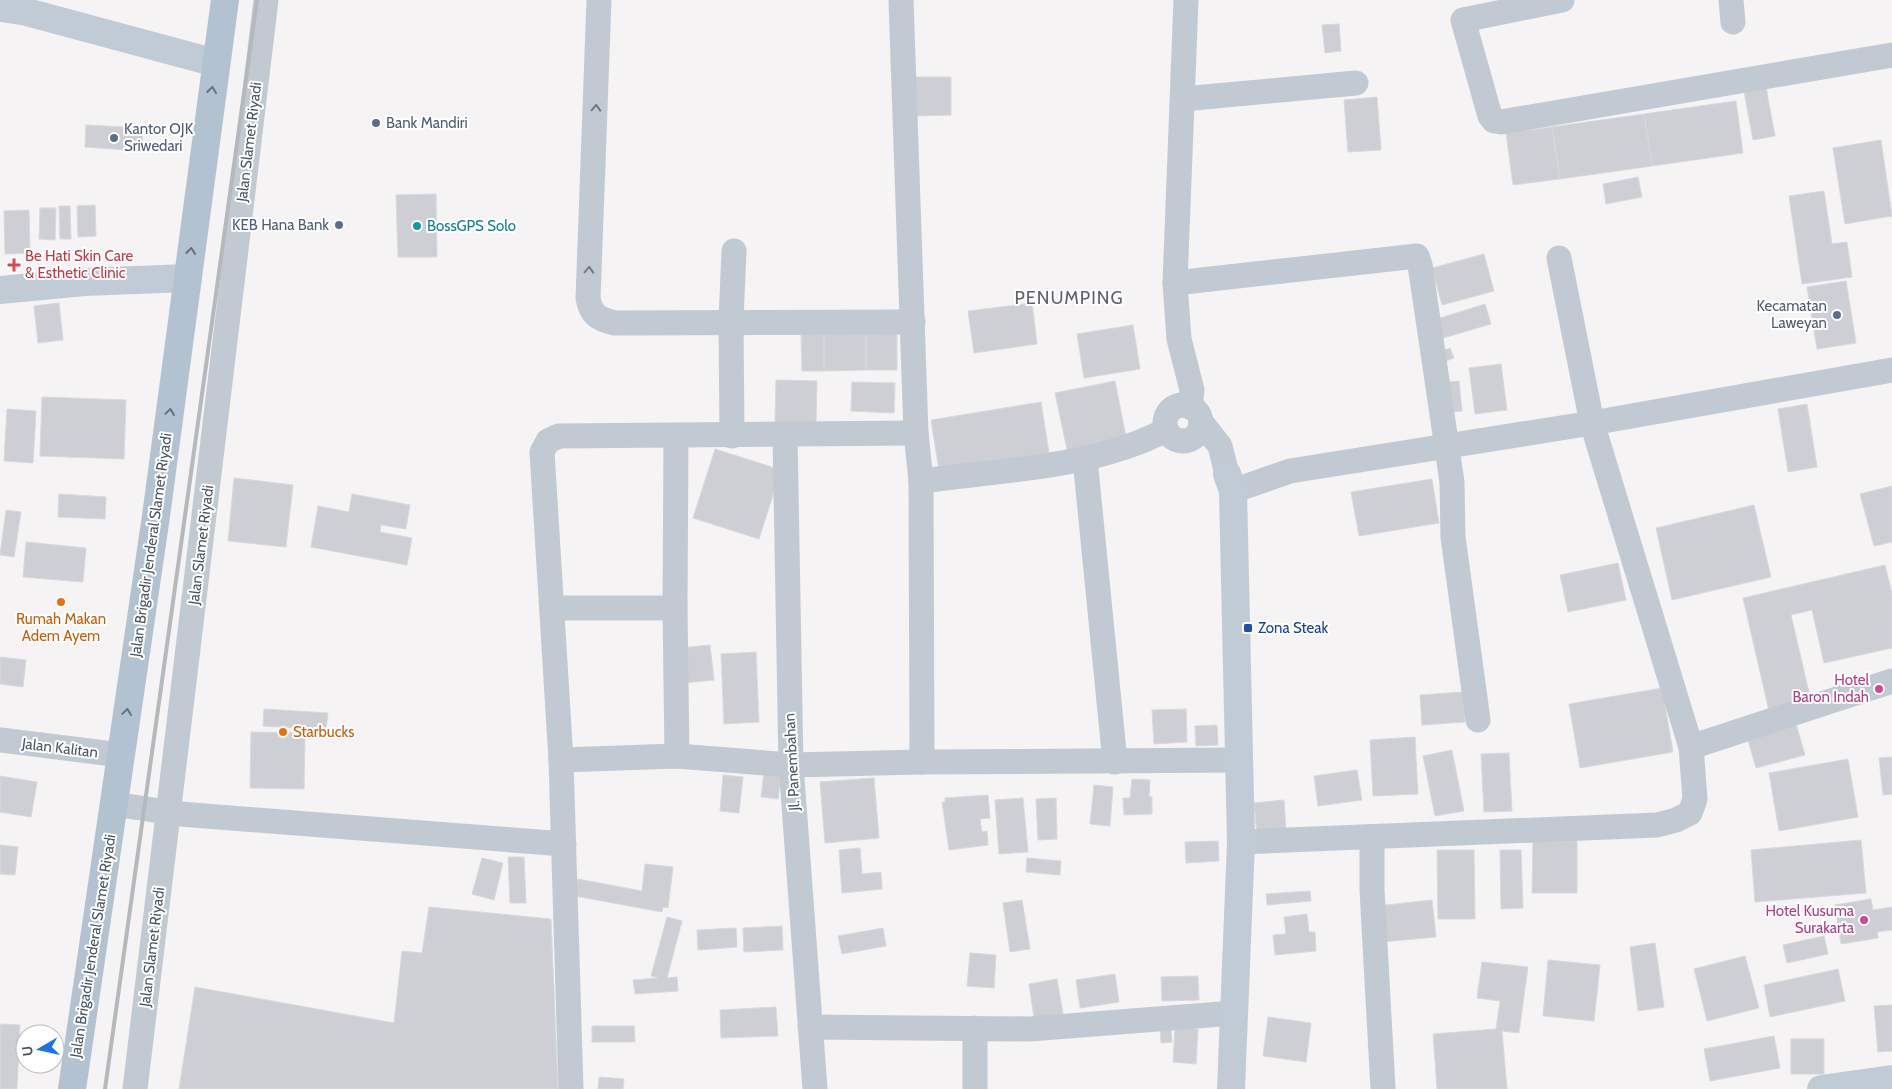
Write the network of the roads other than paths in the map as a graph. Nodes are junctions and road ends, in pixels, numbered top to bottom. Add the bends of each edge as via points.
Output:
1 (225, 0) edge
2 (266, 0) edge
3 (599, 0) edge
4 (901, 0) edge
5 (1186, 0) edge
6 (1562, 0) edge
7 (0, 8) edge
8 (1892, 55) edge
9 (216, 63) junction
10 (1356, 83) dead end
11 (1183, 99) junction
12 (734, 251) dead end
13 (1559, 258) dead end
14 (188, 278) junction
15 (1175, 283) junction
16 (0, 290) edge
17 (731, 321) junction
18 (913, 322) junction
19 (1892, 370) edge
20 (1190, 418) junction
21 (1592, 423) junction
22 (916, 433) junction
23 (785, 435) junction
24 (676, 436) junction
25 (732, 436) junction
26 (1446, 446) junction
27 (1085, 459) junction
28 (921, 481) junction
29 (1230, 483) junction
30 (552, 608) junction
31 (675, 608) junction
32 (1892, 682) edge
33 (1478, 720) dead end
34 (0, 740) edge
35 (1691, 748) junction
36 (121, 755) junction
37 (677, 756) junction
38 (560, 760) junction
39 (1240, 760) junction
40 (922, 762) junction
41 (1116, 762) junction
42 (791, 765) junction
43 (114, 804) junction
44 (168, 813) junction
45 (1372, 838) junction
46 (1241, 842) junction
47 (564, 844) junction
48 (1234, 1013) junction
49 (810, 1027) junction
50 (975, 1028) junction
51 (1892, 1079) edge
52 (72, 1089) edge
53 (135, 1089) edge
54 (571, 1089) edge
55 (815, 1089) edge
56 (975, 1089) edge
57 (1231, 1089) edge
58 (1383, 1089) edge
59 (1821, 1089) edge

1 - 9 main road, Jalan Brigadir Jenderal Slamet Riyadi
2 - 44 street, Jalan Slamet Riyadi
17 -> 3 street via 615,323 596,317 590,309
4 - 18 street
5 - 11 street
6 - 8 street via 1463,20 1494,121
7 - 9 main road via 23,11
14 -> 9 main road, Jalan Brigadir Jenderal Slamet Riyadi
10 - 11 street
11 - 15 street
12 - 17 street
13 - 21 street
14 - 16 main road via 84,282
36 -> 14 main road, Jalan Brigadir Jenderal Slamet Riyadi
15 - 20 street via 1179,338 1192,390
15 - 26 street via 1417,256
17 - 18 street
17 - 25 street
18 - 22 street
19 - 21 street
20 - 27 street via 1165,419 1166,430 1128,448
20 - 29 street via 1220,446
21 - 26 street
21 - 35 street
22 - 23 street
22 - 28 street
23 - 25 street
23 - 42 street, Jl. Panembahan
24 - 25 street
24 - 30 street via 559,436 548,441 542,452
24 - 31 street
26 - 29 street
26 - 33 street via 1452,482 1454,537
27 - 28 street
27 - 41 street
28 - 40 street
29 - 39 main road
30 - 31 street
30 - 38 street
31 - 37 street
32 - 35 street
34 - 36 street, Jalan Kalitan
35 - 45 street via 1695,798 1690,813 1676,820 1657,825
36 - 43 main road, Jalan Brigadir Jenderal Slamet Riyadi
37 - 38 street
37 - 42 street
38 - 47 street
39 - 41 street
39 - 46 main road
40 - 41 street
40 - 42 street
42 - 49 street, Jl. Panembahan
43 - 44 street
43 - 52 main road, Jalan Brigadir Jenderal Slamet Riyadi
44 - 47 street
44 - 53 street, Jalan Slamet Riyadi
45 - 46 street
45 - 58 street
46 - 48 main road
47 - 54 street
48 - 50 street via 1066,1027
48 - 57 main road
49 - 50 street
49 - 55 street, Jl. Panembahan
50 - 56 street
51 - 59 main road

